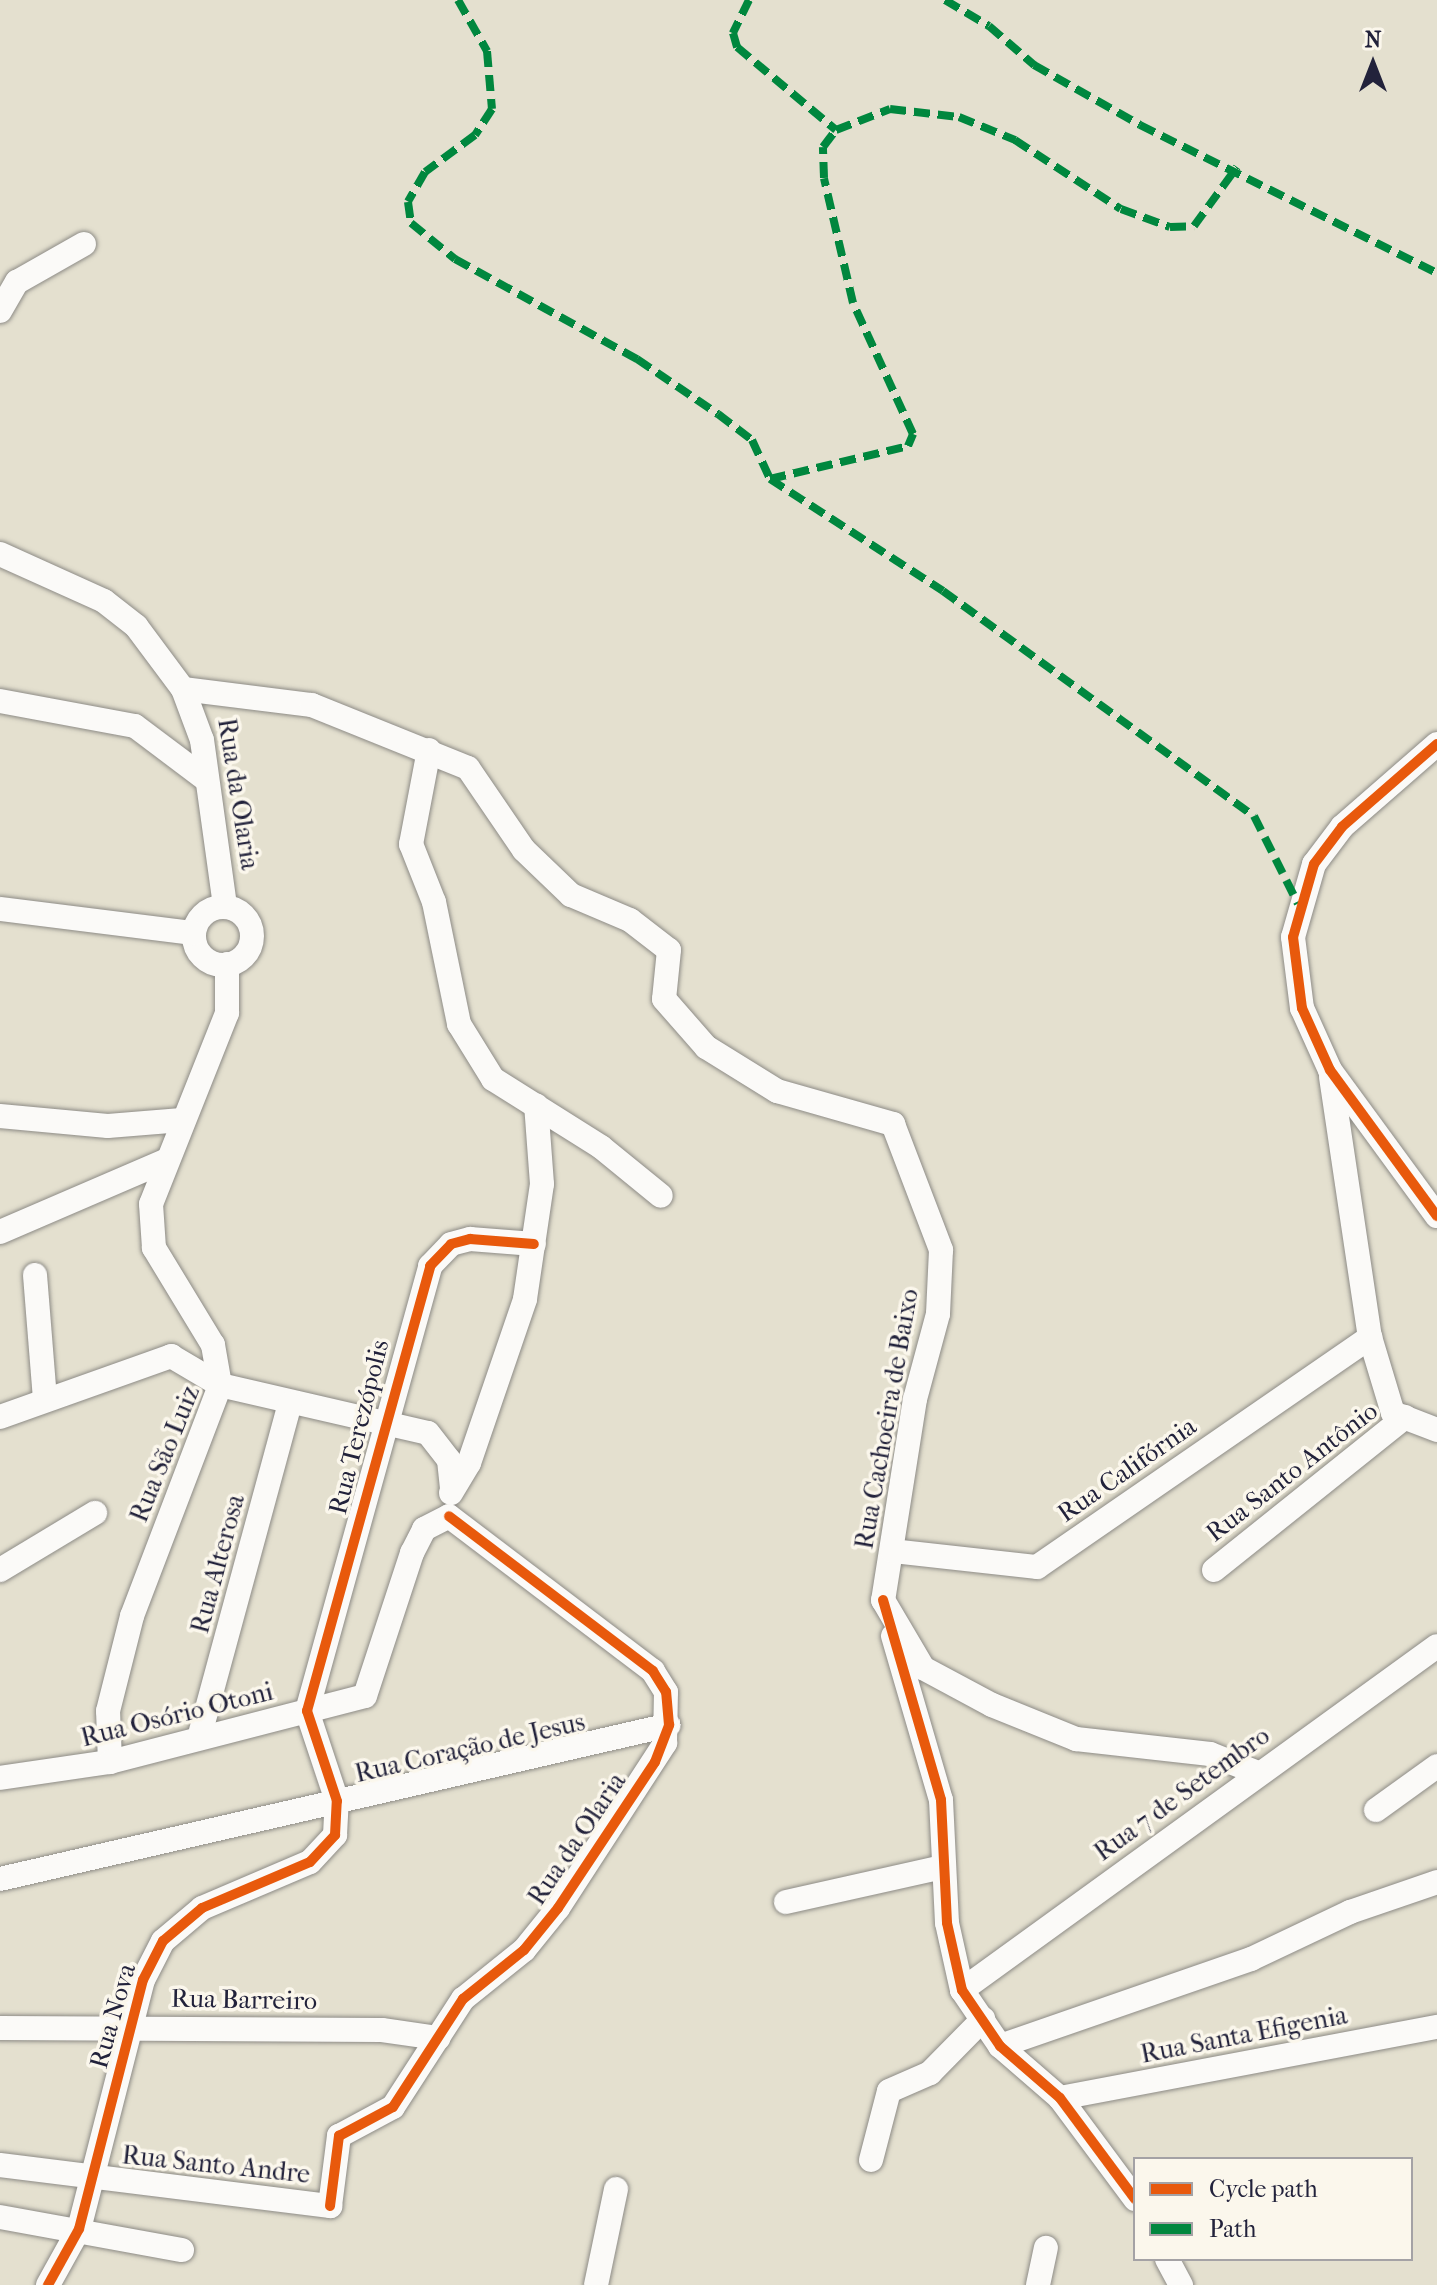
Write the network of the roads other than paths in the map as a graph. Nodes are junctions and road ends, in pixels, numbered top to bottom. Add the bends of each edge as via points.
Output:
1 (84, 244) dead end
2 (0, 311) edge
3 (0, 554) edge
4 (183, 689) junction
5 (0, 701) edge
6 (1437, 744) edge
7 (429, 750) junction
8 (207, 780) junction
9 (225, 906) junction
10 (0, 909) edge
11 (194, 933) junction
12 (227, 964) junction
13 (1330, 1070) junction
14 (536, 1105) junction
15 (0, 1116) edge
16 (182, 1120) junction
17 (167, 1160) junction
18 (661, 1196) dead end
19 (1437, 1216) edge
20 (0, 1233) edge
21 (534, 1244) junction
22 (35, 1275) dead end
23 (1370, 1337) junction
24 (220, 1385) junction
25 (45, 1400) junction
26 (290, 1404) junction
27 (0, 1417) edge
28 (1405, 1417) junction
29 (385, 1420) junction
30 (1437, 1430) edge
31 (452, 1489) junction
32 (95, 1513) dead end
33 (449, 1516) junction
34 (892, 1551) junction
35 (0, 1570) edge
36 (1214, 1570) dead end
37 (883, 1600) junction
38 (1437, 1646) edge
39 (307, 1711) junction
40 (669, 1725) junction
41 (199, 1738) junction
42 (110, 1762) junction
43 (1437, 1766) edge
44 (1258, 1773) junction
45 (0, 1778) edge
46 (337, 1801) junction
47 (1376, 1810) dead end
48 (942, 1867) junction
49 (0, 1879) edge
50 (1437, 1882) edge
51 (786, 1902) dead end
52 (962, 1990) junction
53 (983, 2019) junction
54 (129, 2027) junction
55 (1437, 2027) edge
56 (0, 2028) edge
57 (438, 2038) junction
58 (1000, 2046) junction
59 (1060, 2098) junction
60 (871, 2160) dead end
61 (0, 2165) edge
62 (94, 2179) junction
63 (616, 2189) dead end
64 (1133, 2196) edge
65 (330, 2206) joint
66 (0, 2217) edge
67 (79, 2229) junction
68 (1046, 2248) dead end
69 (182, 2250) dead end
70 (1168, 2261) edge
71 (48, 2285) edge
72 (596, 2285) edge
73 (1038, 2285) edge
74 (1181, 2285) edge

1 - 2 street via 17,282
3 - 4 street, Rua da Olaria via 104,601 136,626
4 - 7 street via 312,705
4 - 8 street, Rua da Olaria via 196,709
5 - 8 street via 135,726
6 - 13 street via 1342,827 1314,864 1298,904 1295,974
7 - 14 street via 411,844 434,902 459,1024 493,1079
7 - 34 street, Rua Cachoeira de Baixo via 468,768 524,850 571,895 630,920 669,950 664,999 706,1047 777,1091 893,1124 941,1250 938,1314 915,1399
8 - 9 street, Rua da Olaria
9 - 11 street via 201,916
9 - 12 street via 242,914 252,930 249,948
10 - 11 street
11 - 12 street via 202,957
12 - 16 street via 227,1013
13 - 19 street
13 - 23 street
14 - 18 street
14 - 21 street via 543,1158
15 - 16 street via 108,1126
16 - 17 street
17 - 20 street
17 - 24 street via 153,1188 154,1248 213,1345
21 - 29 street, Rua Terezópolis via 470,1239 451,1244 430,1266
21 - 31 street via 506,1359 469,1463
22 - 25 street
23 - 28 street via 1393,1413
23 - 34 street, Rua Califórnia via 1037,1567
24 - 25 street via 190,1364 156,1356
24 - 26 street, Rua São Luiz
24 - 42 street, Rua São Luiz via 132,1616 108,1711
25 - 27 street
26 - 29 street, Rua São Luiz
26 - 41 street, Rua Alterosa
28 - 30 street
28 - 36 street, Rua Santo Antônio
29 - 31 street, Rua São Luiz via 441,1445
29 - 39 street, Rua Terezópolis
31 - 33 street
32 - 35 street
33 - 39 street, Rua Osório Otoni via 424,1529 412,1553 365,1696
33 - 40 street via 653,1671 666,1692
34 - 37 street, Rua Cachoeira de Baixo
37 - 44 street via 923,1668 992,1705 1076,1739 1210,1754
37 - 48 street via 941,1800
38 - 44 street, Rua 7 de Setembro
39 - 41 street, Rua Osório Otoni
39 - 46 street, Rua Nova
40 - 46 street, Rua Coração de Jesus
40 - 57 street, Rua da Olaria via 655,1762 558,1908 524,1950 463,1999
41 - 42 street, Rua Osório Otoni
42 - 45 street, Rua Osório Otoni
43 - 47 street
44 - 52 street, Rua 7 de Setembro
46 - 49 street, Rua Coração de Jesus
46 - 54 street, Rua Nova via 335,1835 310,1862 202,1908 163,1941
48 - 51 street
48 - 52 street
50 - 58 street via 1350,1912 1251,1959
52 - 53 street
53 - 58 street
53 - 60 street via 930,2073 889,2091
54 - 56 street, Rua Barreiro
54 - 57 street, Rua Barreiro via 382,2030
54 - 62 street, Rua Nova
55 - 59 street, Rua Santa Efigenia
57 - 65 street, Rua da Olaria via 393,2107 339,2136
58 - 59 street
59 - 64 street
61 - 62 street, Rua Santo Andre
62 - 65 street, Rua Santo Andre
62 - 67 street, Rua Nova
63 - 72 street
66 - 67 street
67 - 69 street
67 - 71 street, Rua Nova
68 - 73 street
70 - 74 street

